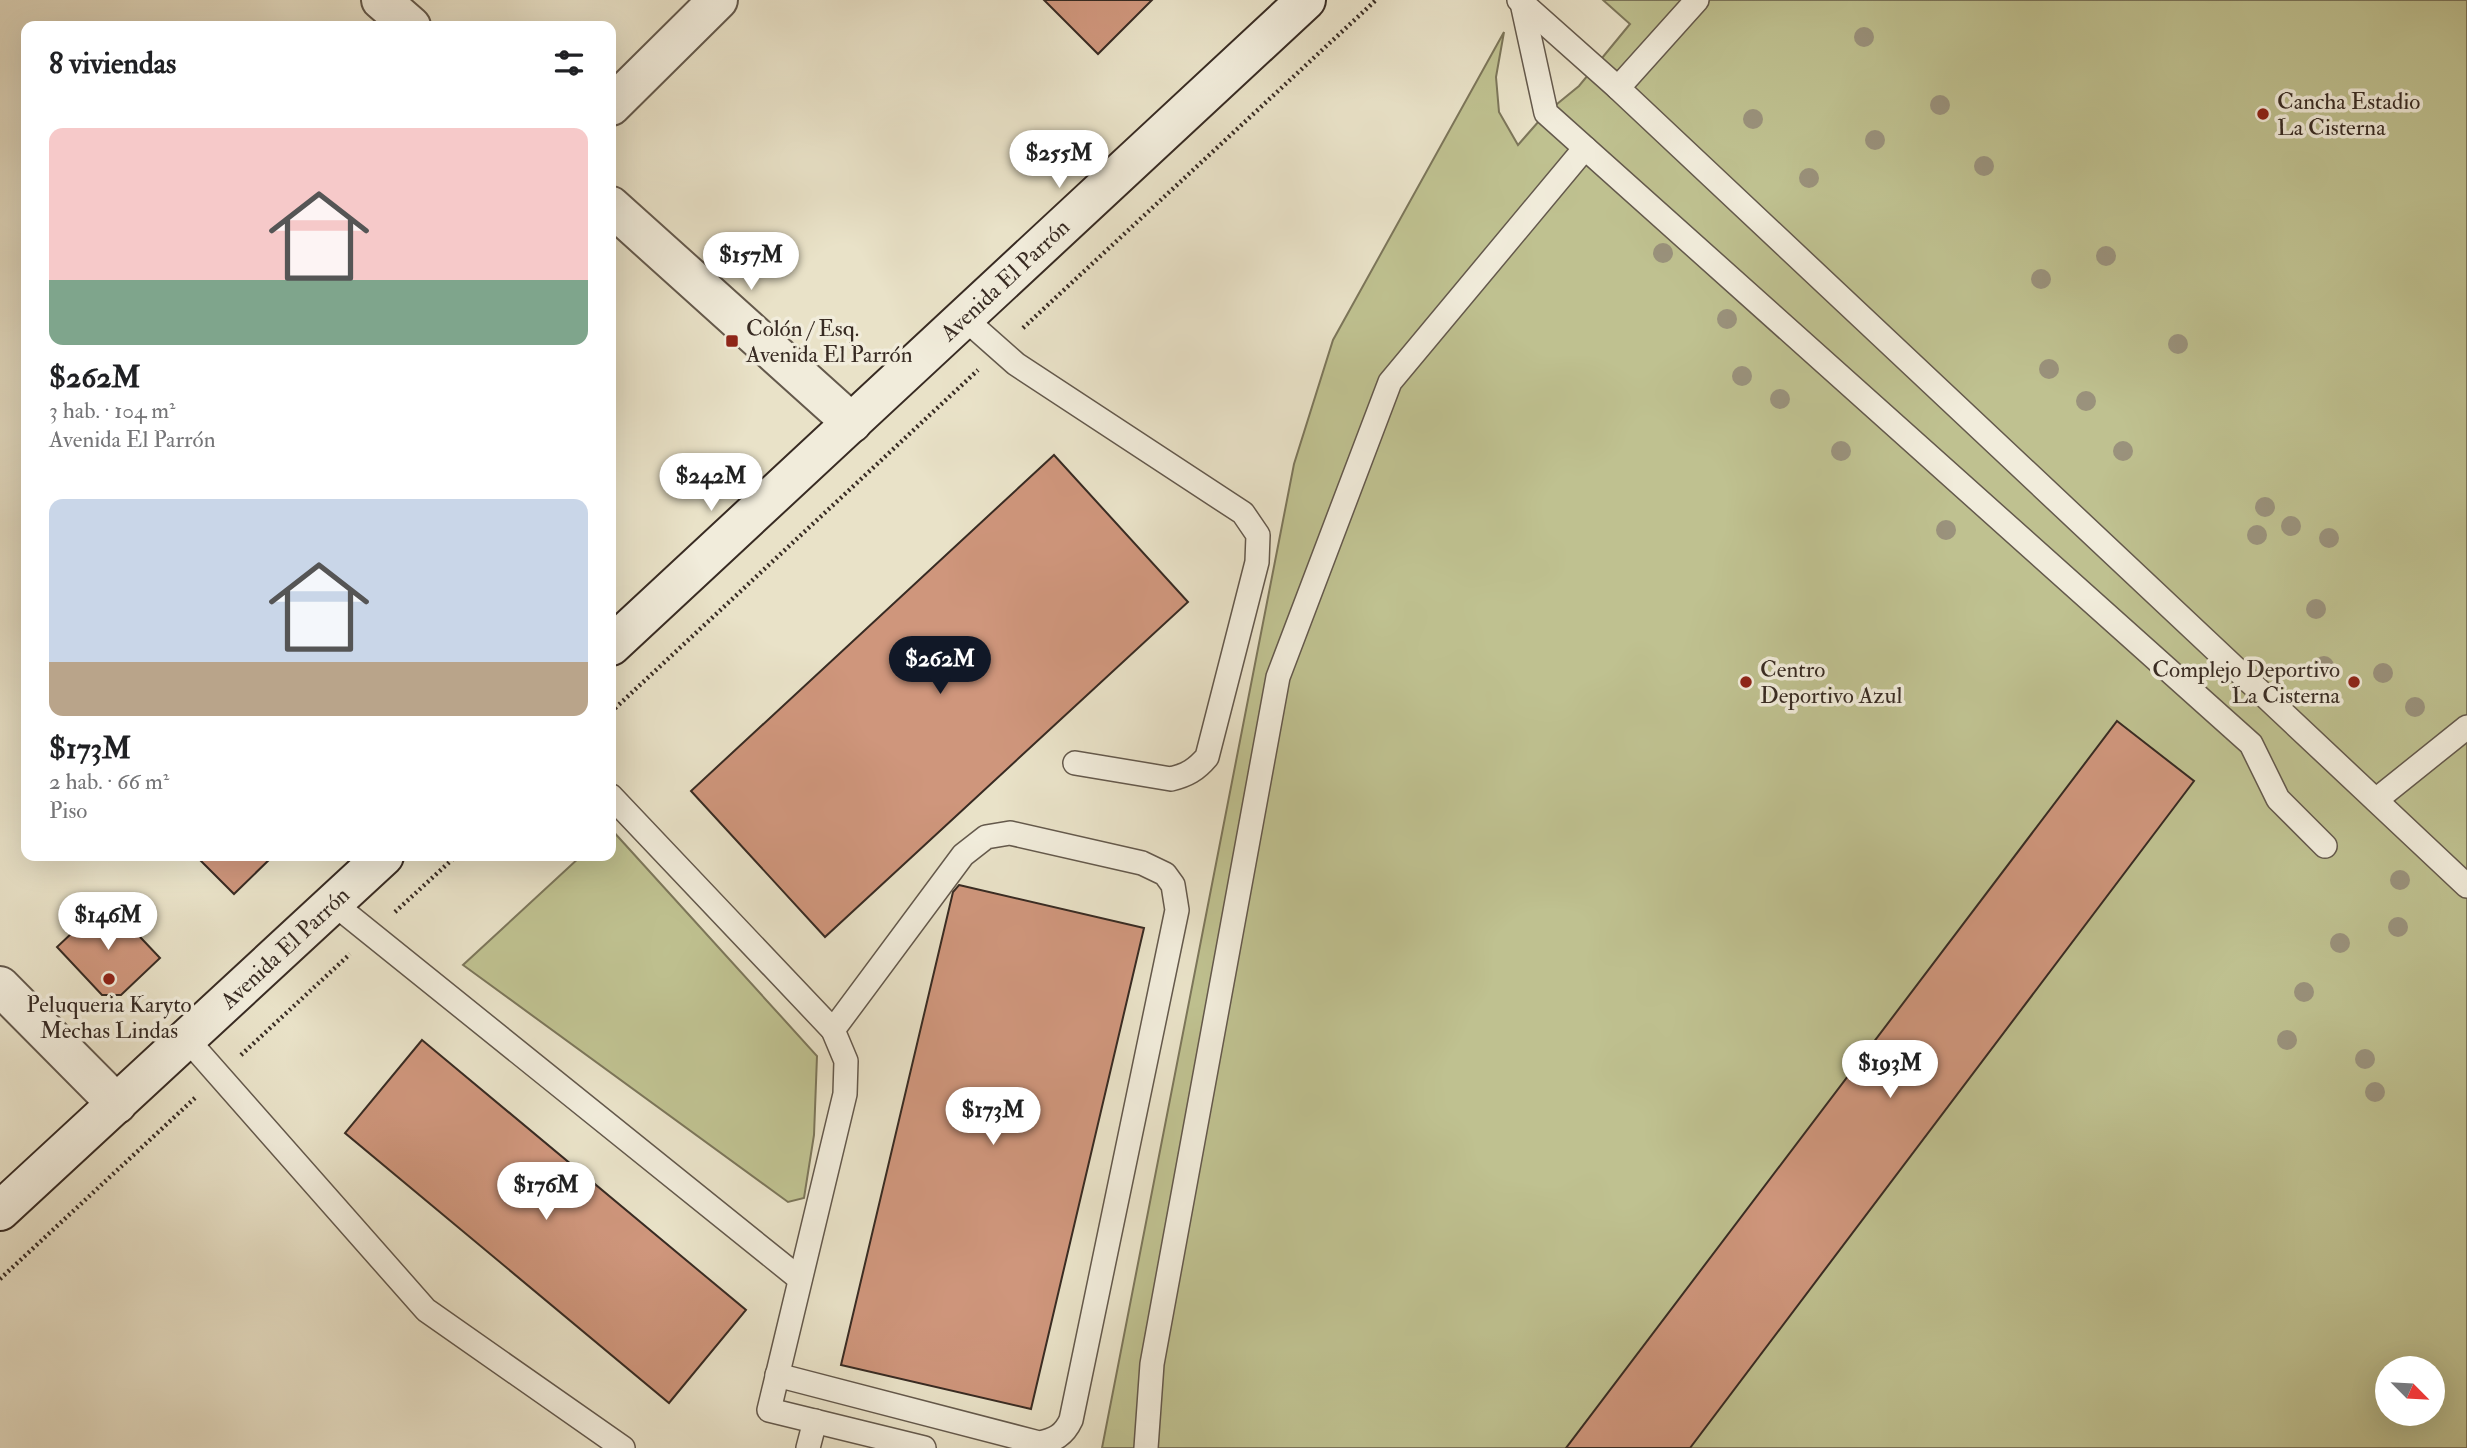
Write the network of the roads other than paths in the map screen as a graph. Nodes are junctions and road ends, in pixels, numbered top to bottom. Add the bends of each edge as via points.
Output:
1 (381, 0) edge
2 (718, 0) edge
3 (1306, 0) edge
4 (1697, 0) edge
5 (1521, 1) edge
6 (405, 21) edge
7 (1618, 88) junction
8 (616, 101) edge
9 (1585, 148) junction
10 (616, 211) edge
11 (964, 318) junction
12 (852, 423) junction
13 (616, 641) edge
14 (2467, 727) edge
15 (1075, 763) dead end
16 (2376, 800) junction
17 (616, 801) edge
18 (2325, 846) dead end
19 (379, 861) edge
20 (2467, 886) edge
21 (333, 903) junction
22 (0, 986) edge
23 (833, 1030) junction
24 (187, 1038) junction
25 (117, 1104) junction
26 (0, 1211) edge
27 (800, 1279) junction
28 (777, 1375) junction
29 (815, 1421) junction
30 (623, 1448) edge
31 (808, 1448) edge
32 (924, 1448) edge
33 (1146, 1448) edge

1 - 6 main road
2 - 8 main road
3 - 11 main road, Avenida El Parrón
4 - 7 lane
5 - 7 lane
5 - 9 lane via 1546,113
7 - 16 lane
9 - 18 lane via 2251,744 2277,799
9 - 33 lane via 1390,382 1278,677 1152,1364
10 - 12 main road
11 - 12 main road, Avenida El Parrón
11 - 15 lane via 1016,364 1243,513 1258,536 1257,562 1207,757 1185,776 1171,779
12 - 13 main road, Avenida El Parrón
14 - 16 lane
16 - 20 lane
17 - 23 lane
19 - 21 main road, Avenida El Parrón
21 - 24 main road, Avenida El Parrón
21 - 27 lane
22 - 25 main road
23 - 27 lane via 846,1061 845,1094
23 - 28 lane via 963,855 986,837 1010,833 1142,863 1154,867 1173,885 1177,910 1066,1430 1039,1443
24 - 25 main road, Avenida El Parrón
24 - 30 lane via 426,1310
25 - 26 main road, Avenida El Parrón
27 - 28 lane
28 - 29 lane via 769,1410
29 - 31 lane
29 - 32 lane

